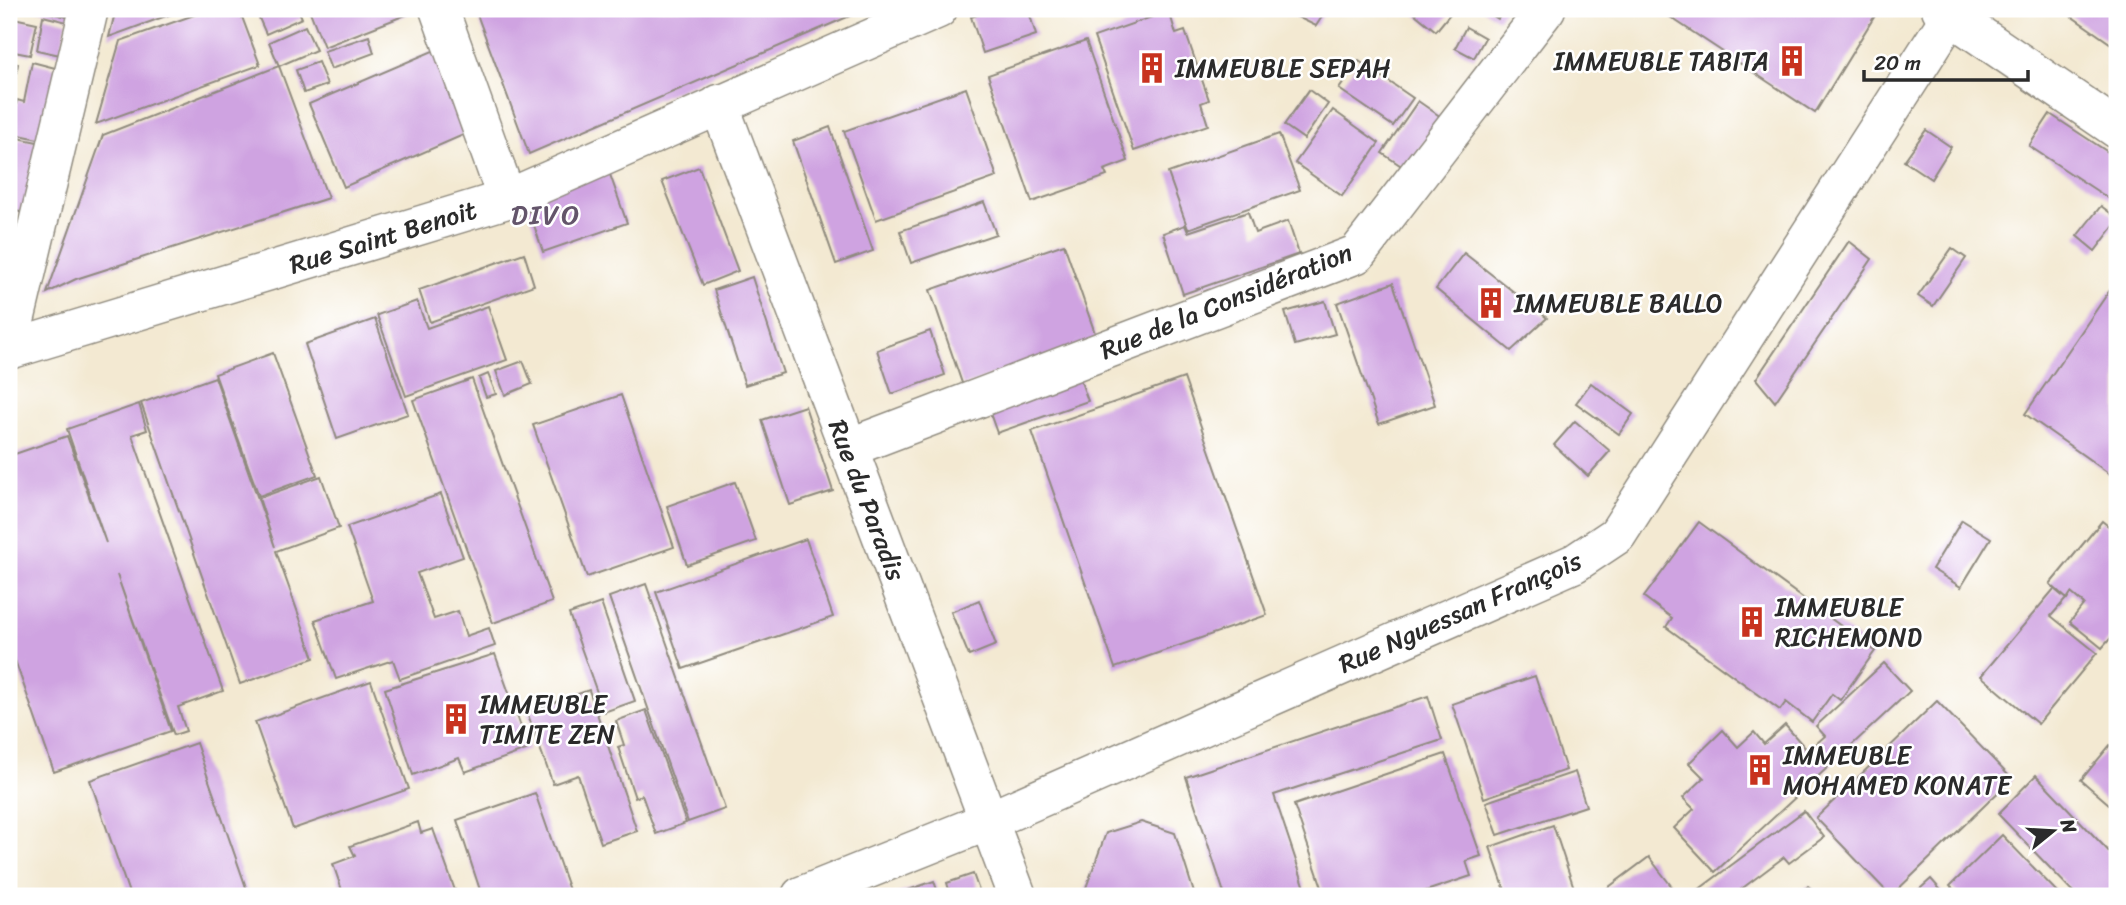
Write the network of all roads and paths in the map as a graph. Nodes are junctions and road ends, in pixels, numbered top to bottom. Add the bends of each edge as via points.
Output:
1 (89, 9) edge
2 (439, 9) edge
3 (939, 9) edge
4 (1546, 9) edge
5 (1949, 11) edge
6 (719, 104) junction
7 (2117, 129) edge
8 (507, 199) junction
9 (9, 348) edge
10 (848, 448) junction
11 (988, 821) junction
12 (801, 896) edge
13 (1017, 896) edge

1 - 9 street
2 - 8 street
3 - 6 street, Rue Saint Benoit
4 - 10 street, Rue de la Considération via 1357,254
5 - 7 street
5 - 11 street, Rue Nguessan François via 1617,535 1576,563
6 - 8 street, Rue Saint Benoit
6 - 10 street, Rue du Paradis
8 - 9 street, Rue Saint Benoit
10 - 11 street, Rue du Paradis
11 - 12 street, Rue Nguessan François
11 - 13 street, Rue du Paradis

